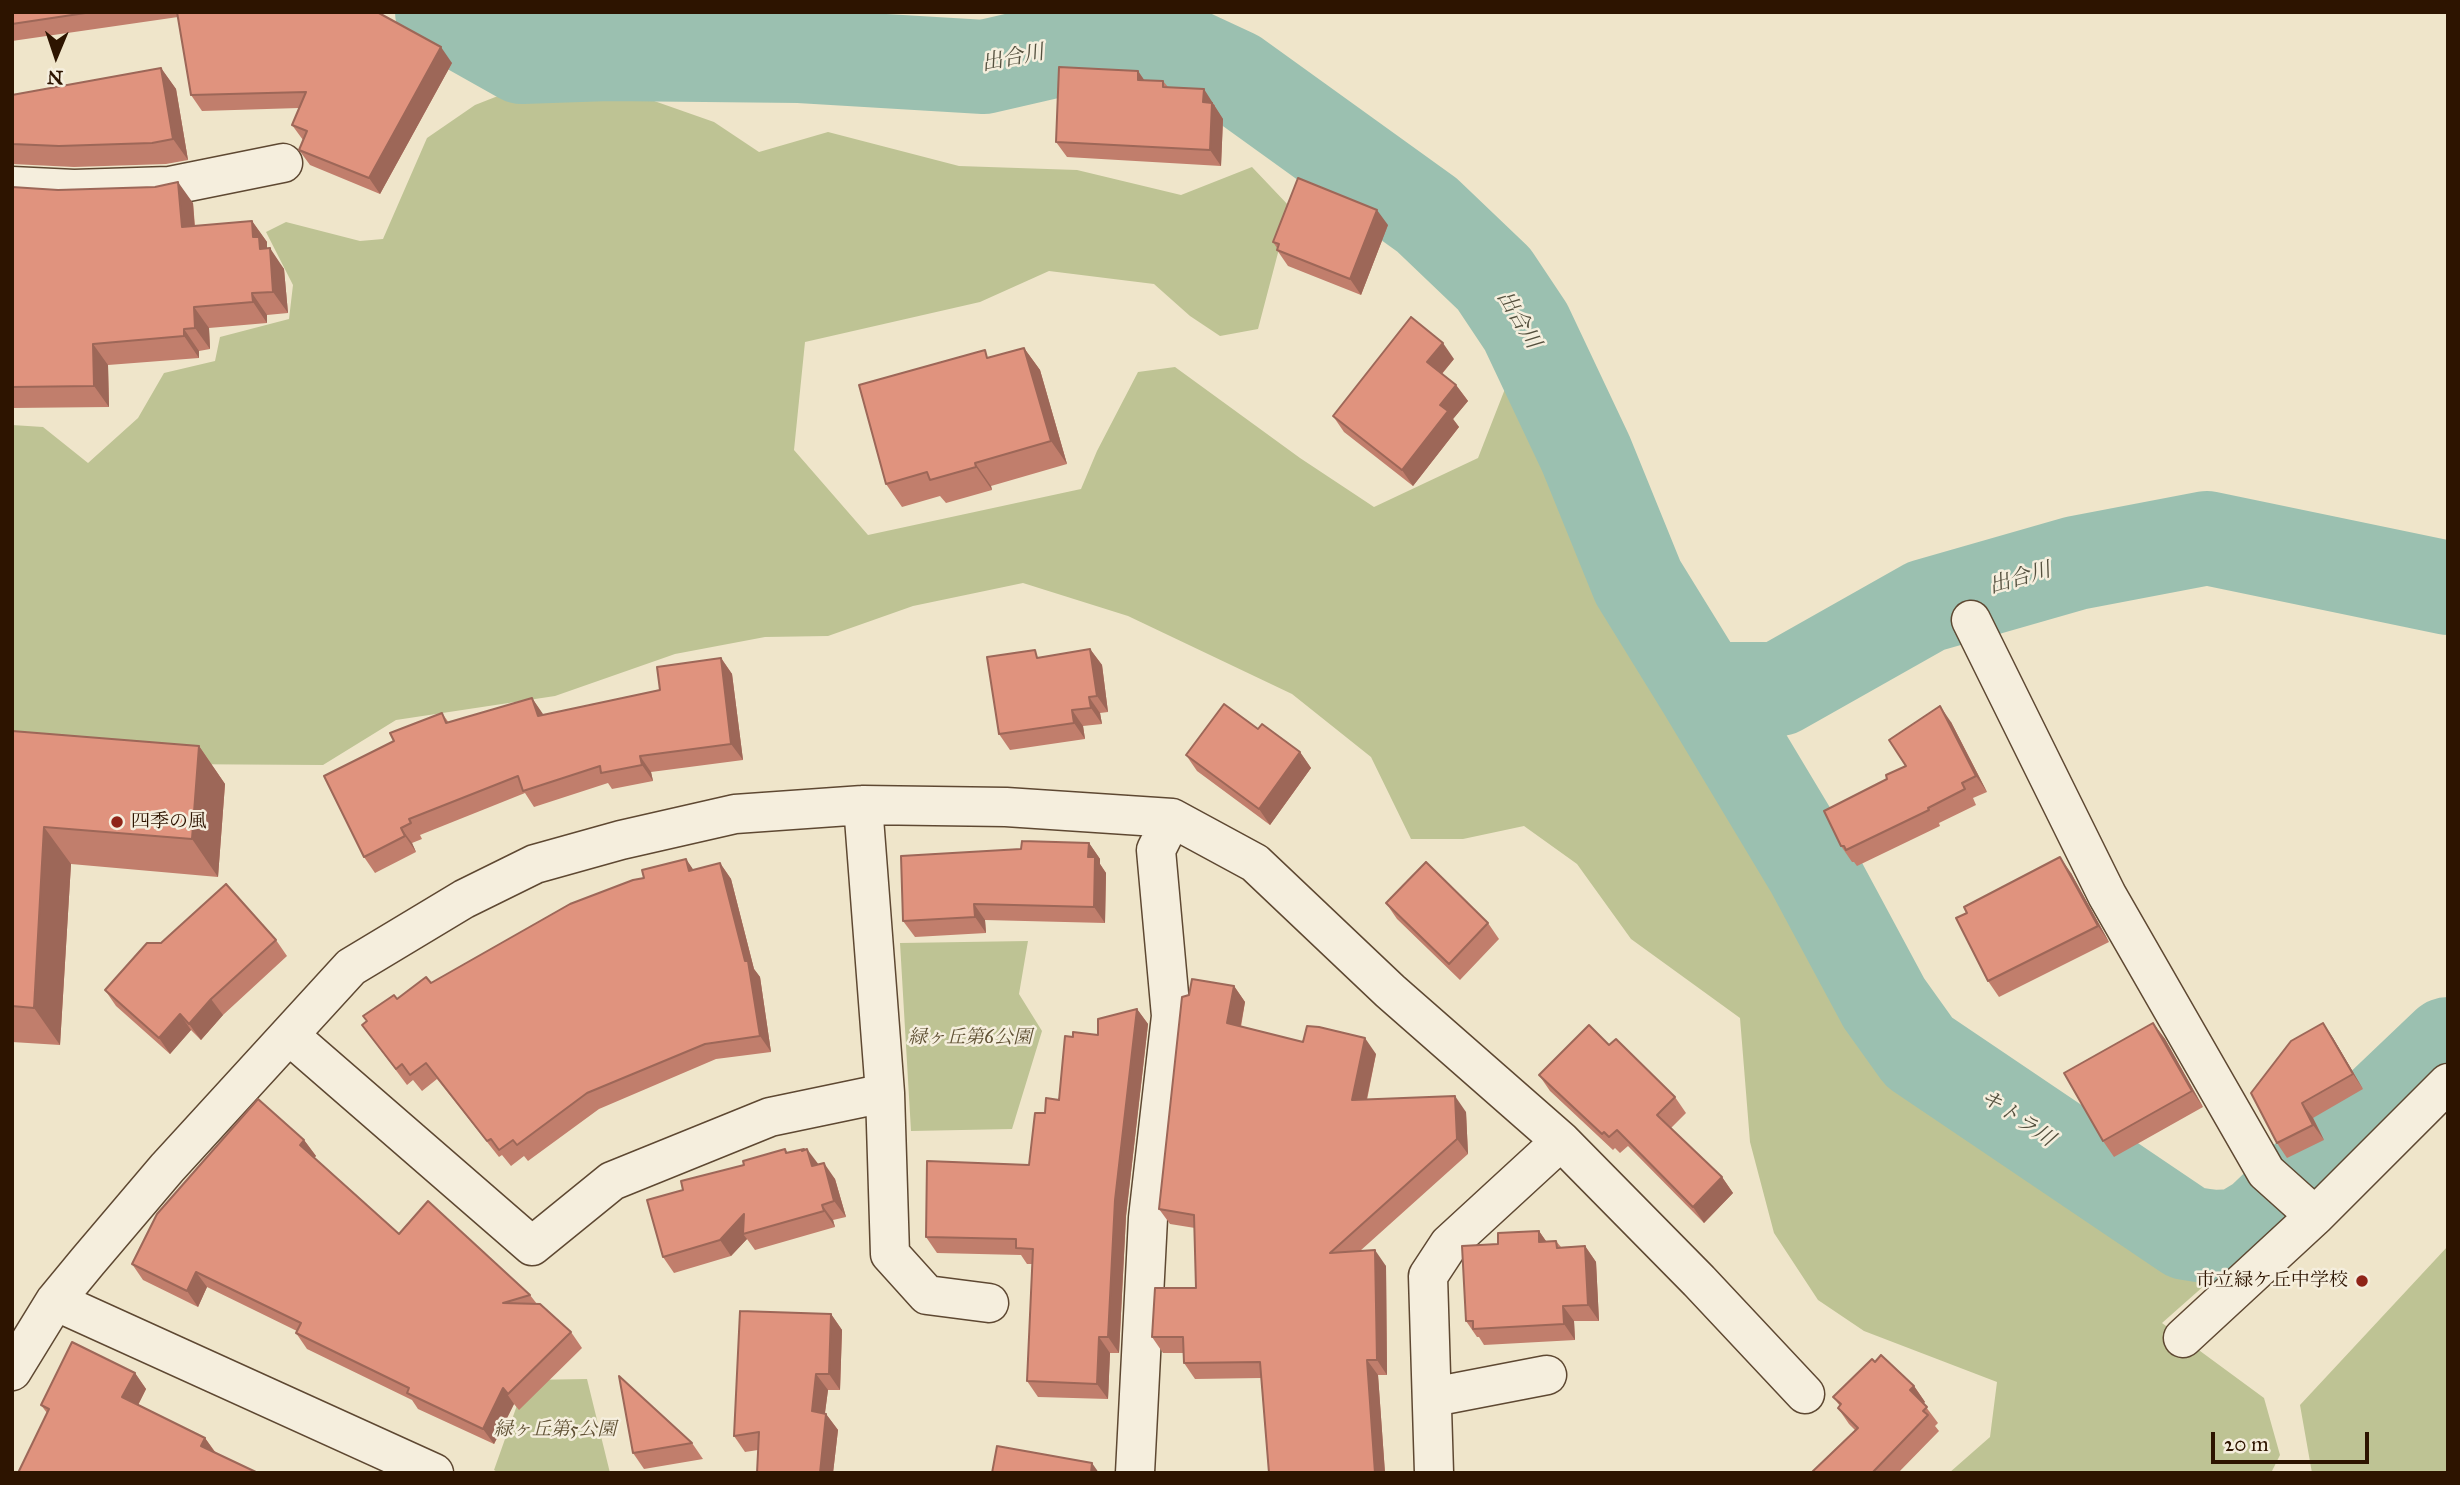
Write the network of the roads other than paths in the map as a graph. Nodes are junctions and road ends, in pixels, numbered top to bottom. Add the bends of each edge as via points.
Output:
1 (283, 163) dead end
2 (12, 186) edge
3 (1971, 620) dead end
4 (863, 805) junction
5 (1172, 818) junction
6 (289, 1035) junction
7 (2448, 1083) edge
8 (885, 1093) junction
9 (1561, 1141) junction
10 (2315, 1216) junction
11 (55, 1301) junction
12 (989, 1303) dead end
13 (2183, 1338) dead end
14 (12, 1371) edge
15 (1547, 1376) dead end
16 (1805, 1394) dead end
17 (1433, 1397) junction
18 (434, 1473) edge
19 (1135, 1473) edge
20 (1434, 1473) edge

1 - 2 street via 169,186
3 - 10 street via 2107,895 2266,1172
4 - 5 street via 1006,807
4 - 6 street via 735,814 535,864 464,899 351,967
4 - 8 street
5 - 9 street via 1255,863 1390,991
5 - 19 street via 1156,850 1171,1016 1149,1218
6 - 8 street via 532,1246 612,1181 771,1117
6 - 11 street via 167,1168
7 - 10 street
8 - 12 street via 890,1254 926,1295
9 - 16 street
9 - 17 street via 1449,1244 1428,1276
10 - 13 street
11 - 14 street
11 - 18 street
15 - 17 street
17 - 20 street

